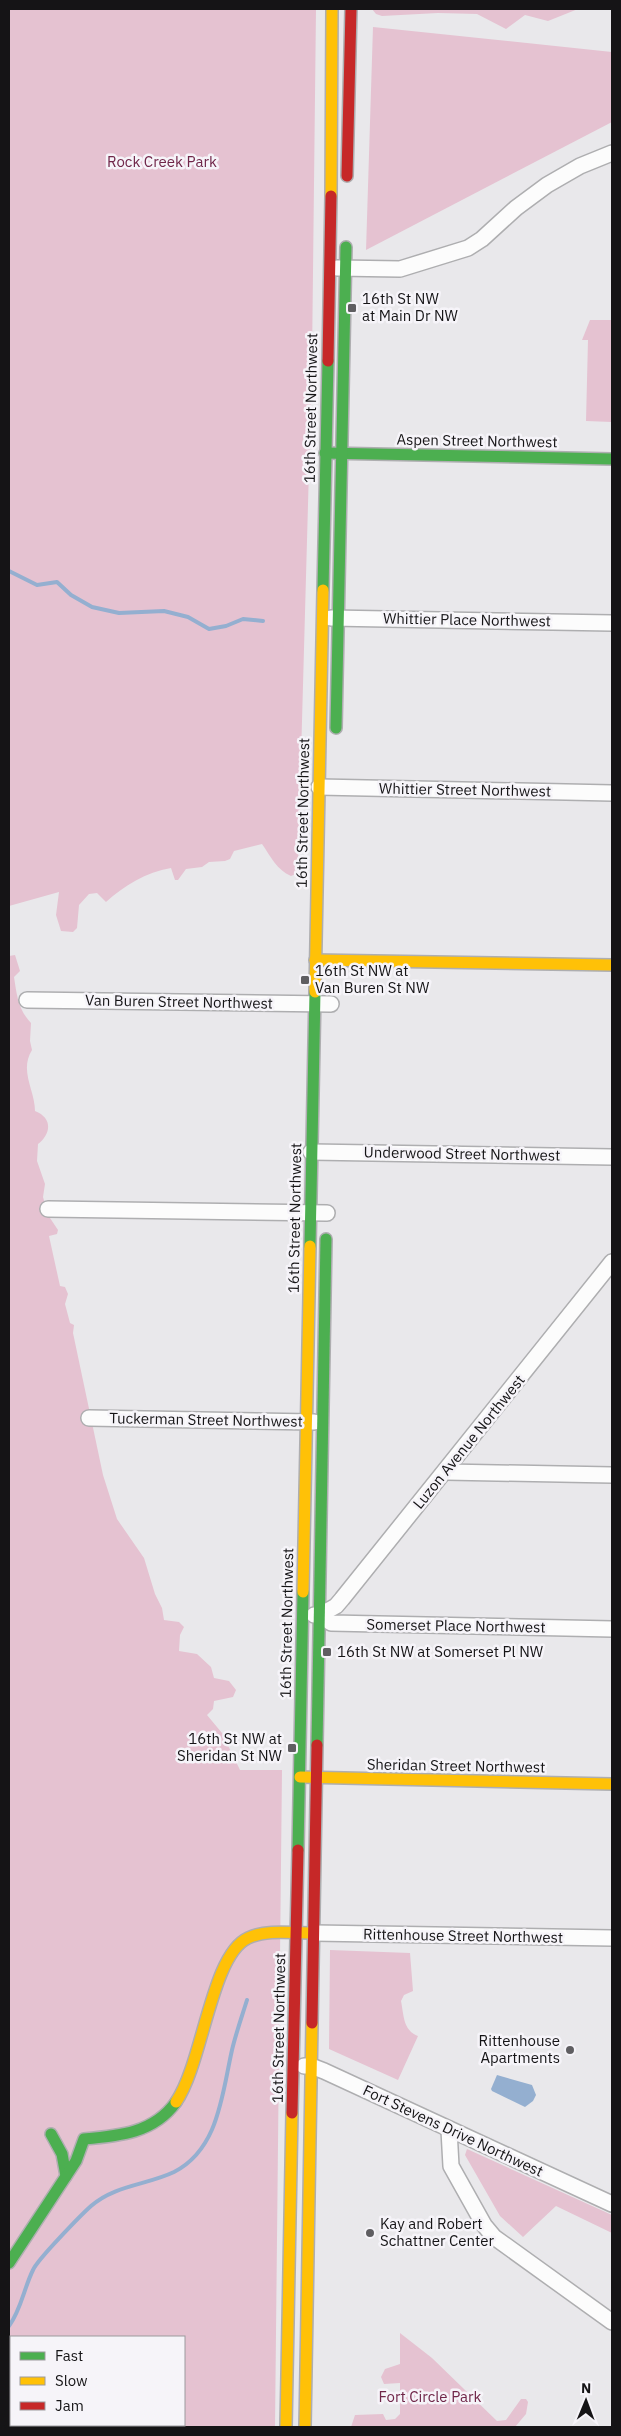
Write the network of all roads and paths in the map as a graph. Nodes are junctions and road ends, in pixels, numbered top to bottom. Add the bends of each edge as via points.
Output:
1 (332, 9) edge
2 (351, 9) edge
3 (612, 154) edge
4 (347, 188) dead end
5 (346, 238) dead end
6 (329, 267) junction
7 (346, 268) junction
8 (325, 453) junction
9 (342, 453) junction
10 (612, 459) edge
11 (322, 618) junction
12 (339, 618) junction
13 (612, 623) edge
14 (336, 739) dead end
15 (319, 787) junction
16 (612, 793) edge
17 (332, 946) dead end
18 (315, 960) junction
19 (332, 965) junction
20 (612, 965) edge
21 (27, 1000) dead end
22 (314, 1004) junction
23 (331, 1004) dead end
24 (311, 1152) junction
25 (612, 1157) edge
26 (48, 1209) dead end
27 (310, 1213) junction
28 (327, 1218) joint
29 (612, 1262) edge
30 (89, 1418) dead end
31 (306, 1421) junction
32 (324, 1422) junction
33 (446, 1472) junction
34 (612, 1475) edge
35 (302, 1614) junction
36 (320, 1615) junction
37 (612, 1629) edge
38 (299, 1777) junction
39 (317, 1778) junction
40 (612, 1784) edge
41 (296, 1933) junction
42 (314, 1933) junction
43 (612, 1938) edge
44 (293, 2065) junction
45 (311, 2066) junction
46 (449, 2130) junction
47 (51, 2134) dead end
48 (66, 2176) junction
49 (612, 2204) edge
50 (9, 2263) edge
51 (612, 2322) edge
52 (286, 2427) edge
53 (305, 2427) edge

1 - 6 main road, 16th Street Northwest
2 - 4 main road
3 - 7 street via 580,166 547,185 468,248 400,268
5 - 7 main road
6 - 7 street
6 - 8 main road, 16th Street Northwest
7 - 9 main road
8 - 9 main road, Aspen Street Northwest
8 - 11 main road, 16th Street Northwest
9 - 10 main road, Aspen Street Northwest
9 - 12 main road
11 - 12 street, Whittier Place Northwest
11 - 15 main road, 16th Street Northwest
12 - 13 street, Whittier Place Northwest
12 - 14 main road
15 - 16 street, Whittier Street Northwest
15 - 18 main road, 16th Street Northwest
17 - 19 main road
18 - 19 main road
18 - 22 main road, 16th Street Northwest
19 - 20 main road
21 - 22 street, Van Buren Street Northwest
22 - 23 street, Van Buren Street Northwest
22 - 24 main road, 16th Street Northwest
24 - 25 street, Underwood Street Northwest
24 - 27 main road, 16th Street Northwest
26 - 27 street
27 - 28 street
27 - 31 main road, 16th Street Northwest
28 - 32 main road, 16th Street Northwest
29 - 33 street, Luzon Avenue Northwest
30 - 31 street, Tuckerman Street Northwest
31 - 32 street, Tuckerman Street Northwest
31 - 35 main road, 16th Street Northwest
32 - 36 main road, 16th Street Northwest
33 - 34 street
33 - 36 street, Luzon Avenue Northwest via 336,1606
35 - 36 street, Somerset Place Northwest
35 - 38 main road, 16th Street Northwest
36 - 37 street, Somerset Place Northwest via 331,1623
36 - 39 main road, 16th Street Northwest
38 - 39 main road, Sheridan Street Northwest
38 - 41 main road, 16th Street Northwest
39 - 40 main road, Sheridan Street Northwest
39 - 42 main road, 16th Street Northwest
41 - 42 main road
41 - 44 main road, 16th Street Northwest
41 - 48 main road via 255,1935 234,1948 226,1960 216,1989 193,2073 181,2096 168,2111 142,2130 115,2139 84,2139
42 - 43 street, Rittenhouse Street Northwest
42 - 45 main road, 16th Street Northwest
44 - 45 street, Fort Stevens Drive Northwest
44 - 52 main road, 16th Street Northwest
45 - 46 street, Fort Stevens Drive Northwest
45 - 53 main road, 16th Street Northwest
46 - 49 street, Fort Stevens Drive Northwest
46 - 51 street via 452,2166 494,2237
47 - 48 main road via 65,2158
48 - 50 main road

